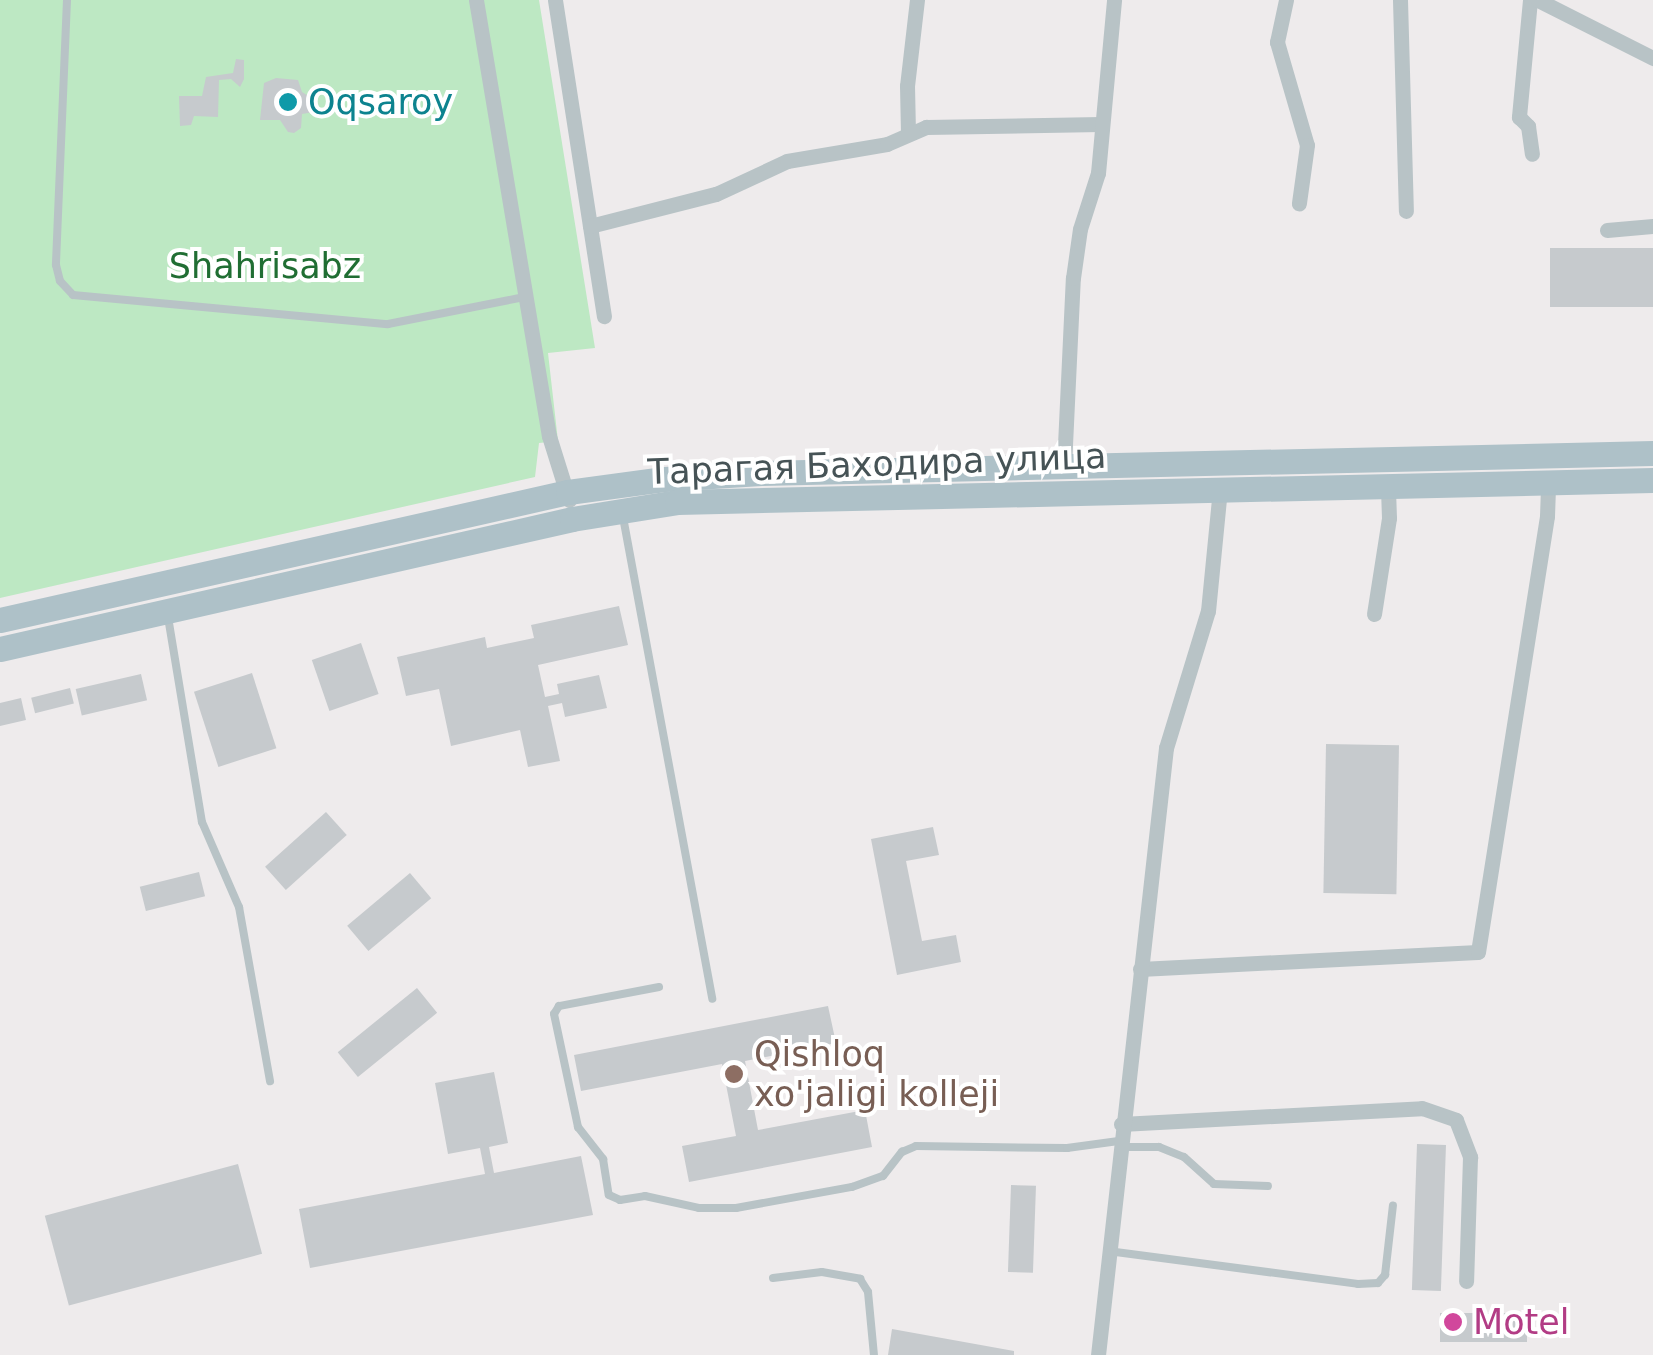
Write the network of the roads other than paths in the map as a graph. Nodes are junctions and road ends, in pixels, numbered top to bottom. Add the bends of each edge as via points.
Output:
1 (67, 0) edge
2 (476, 0) edge
3 (555, 0) edge
4 (916, 0) edge
5 (1114, 0) edge
6 (1286, 0) edge
7 (1400, 0) edge
8 (1530, 0) edge
9 (1538, 0) edge
10 (1653, 58) edge
11 (1101, 124) junction
12 (908, 132) junction
13 (1532, 154) dead end
14 (1300, 203) dead end
15 (1406, 211) dead end
16 (590, 226) junction
17 (1653, 226) edge
18 (1608, 230) dead end
19 (524, 297) junction
20 (604, 316) dead end
21 (1653, 453) edge
22 (1064, 466) junction
23 (1653, 480) edge
24 (1548, 482) junction
25 (1388, 485) junction
26 (1220, 488) junction
27 (568, 492) junction
28 (622, 510) junction
29 (572, 519) junction
30 (168, 612) junction
31 (1374, 614) dead end
32 (0, 620) edge
33 (0, 649) edge
34 (1140, 969) junction
35 (660, 987) dead end
36 (712, 999) dead end
37 (270, 1081) dead end
38 (1121, 1124) junction
39 (1119, 1144) junction
40 (1268, 1186) dead end
41 (1394, 1205) dead end
42 (1108, 1251) junction
43 (774, 1278) dead end
44 (1466, 1281) dead end
45 (874, 1355) edge
46 (1098, 1355) edge

1 - 19 lane via 56,265 73,294 388,324
2 - 19 street
3 - 16 street
4 - 12 street
5 - 11 street
6 - 14 street via 1276,42 1307,145
7 - 15 street
8 - 13 street via 1520,117
9 - 10 street
11 - 12 street
11 - 22 street via 1098,173 1073,278
12 - 16 street via 887,144 788,161 716,194
16 - 20 street
17 - 18 street
19 - 27 street via 549,436
21 - 22 main road, Тарагая Баходира улица
22 - 27 main road, Тарагая Баходира улица via 761,473
23 - 24 main road, Тарагая Баходира улица
24 - 25 main road, Тарагая Баходира улица
24 - 34 street via 1478,952
25 - 26 main road, Тарагая Баходира улица
25 - 31 street
26 - 28 main road, Тарагая Баходира улица via 757,497
26 - 34 street via 1208,611 1166,748
27 - 29 street
27 - 32 main road, Тарагая Баходира улица
28 - 29 main road, Тарагая Баходира улица
28 - 36 lane
29 - 30 main road, Тарагая Баходира улица
30 - 33 main road, Тарагая Баходира улица
30 - 37 lane via 202,822 239,907
34 - 38 street
35 - 39 lane via 559,1006 554,1014 578,1126 603,1159 609,1195 620,1200 646,1196 736,1208 852,1187 883,1176 916,1146
38 - 39 street
38 - 44 street via 1422,1108 1456,1120 1470,1158
39 - 40 lane via 1184,1156 1214,1184
39 - 42 street
41 - 42 lane via 1378,1283
42 - 46 street
43 - 45 lane via 822,1272 860,1278 868,1292

